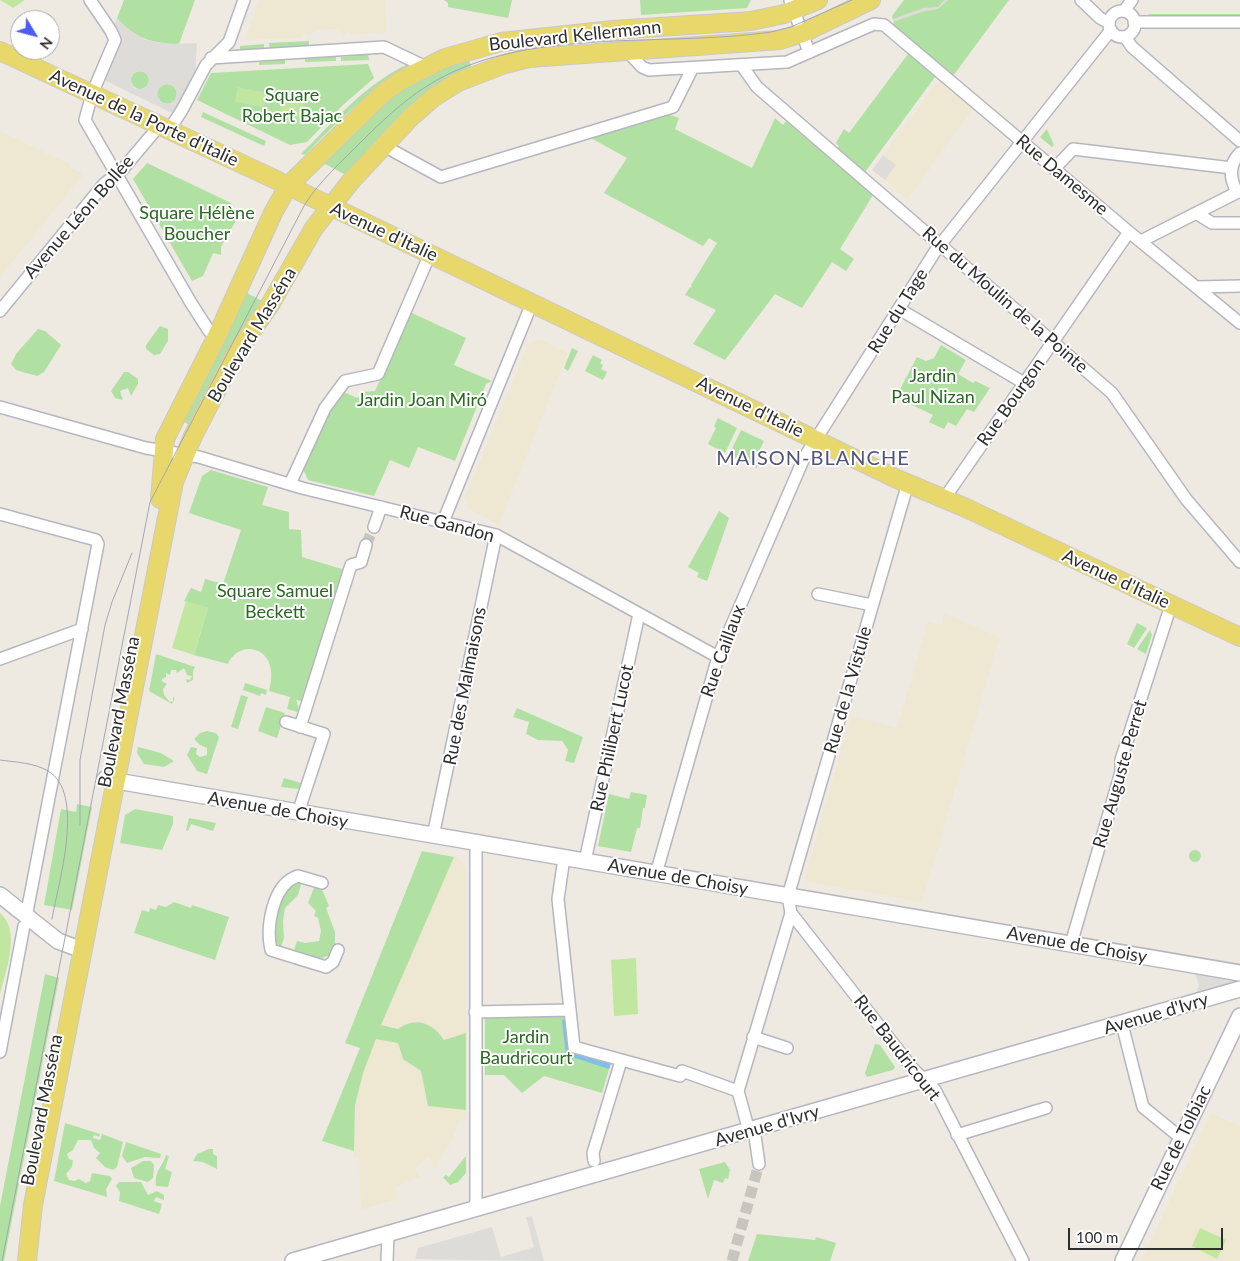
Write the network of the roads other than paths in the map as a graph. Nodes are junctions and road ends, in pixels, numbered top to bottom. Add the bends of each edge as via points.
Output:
1 (90, 0) edge
2 (244, 0) edge
3 (818, 0) edge
4 (871, 0) edge
5 (1081, 0) edge
6 (1132, 0) edge
7 (792, 5) edge
8 (1124, 12) junction
9 (1134, 22) junction
10 (1240, 22) edge
11 (884, 25) joint
12 (1110, 27) junction
13 (803, 33) junction
14 (1125, 37) junction
15 (626, 50) junction
16 (0, 51) edge
17 (809, 52) junction
18 (211, 58) junction
19 (742, 66) junction
20 (426, 67) junction
21 (692, 69) junction
22 (92, 94) junction
23 (165, 127) junction
24 (1022, 140) junction
25 (1240, 140) edge
26 (384, 146) junction
27 (1240, 153) edge
28 (1055, 168) junction
29 (1232, 168) junction
30 (116, 174) junction
31 (288, 186) junction
32 (1238, 191) edge
33 (330, 207) junction
34 (1196, 213) junction
35 (1240, 223) edge
36 (1129, 232) junction
37 (1141, 241) junction
38 (940, 244) junction
39 (430, 254) junction
40 (1240, 286) edge
41 (1197, 287) junction
42 (532, 303) junction
43 (899, 309) junction
44 (0, 311) edge
45 (1240, 323) edge
46 (217, 336) junction
47 (1053, 341) junction
48 (1024, 384) junction
49 (0, 407) edge
50 (816, 438) junction
51 (162, 451) junction
52 (184, 454) junction
53 (908, 483) junction
54 (290, 484) junction
55 (944, 499) junction
56 (381, 507) junction
57 (0, 514) edge
58 (443, 522) junction
59 (374, 527) tunnel mouth
60 (496, 535) junction
61 (366, 545) tunnel mouth
62 (1240, 562) edge
63 (818, 594) dead end
64 (872, 605) junction
65 (1171, 605) junction
66 (639, 614) junction
67 (82, 629) junction
68 (1240, 637) edge
69 (718, 657) junction
70 (0, 659) edge
71 (299, 700) dead end
72 (305, 712) junction
73 (286, 722) dead end
74 (300, 726) junction
75 (110, 780) junction
76 (298, 813) junction
77 (433, 836) junction
78 (476, 844) junction
79 (564, 858) junction
80 (584, 862) junction
81 (656, 874) junction
82 (322, 883) dead end
83 (0, 895) edge
84 (788, 896) junction
85 (792, 913) junction
86 (25, 921) junction
87 (1071, 944) junction
88 (78, 949) junction
89 (338, 950) dead end
90 (1240, 973) edge
91 (1240, 989) edge
92 (570, 1010) junction
93 (475, 1012) junction
94 (1240, 1016) edge
95 (1122, 1024) junction
96 (753, 1037) junction
97 (787, 1048) dead end
98 (0, 1052) edge
99 (620, 1061) junction
100 (925, 1080) junction
101 (738, 1091) junction
102 (1046, 1108) dead end
103 (752, 1130) junction
104 (957, 1135) junction
105 (1181, 1138) junction
106 (594, 1161) dead end
107 (759, 1164) tunnel mouth
108 (473, 1210) junction
109 (388, 1234) junction
110 (14, 1261) edge
111 (26, 1261) edge
112 (293, 1261) edge
113 (387, 1261) edge
114 (1023, 1261) edge
115 (1122, 1261) edge

1 - 22 street via 112,31 114,40
2 - 18 street, Avenue Léon Bollée via 229,42
3 - 7 main road, Boulevard Kellermann
4 - 13 main road, Boulevard Kellermann
5 - 12 street
6 - 8 street
7 - 13 street
7 - 20 main road, Boulevard Kellermann via 751,21 517,39 460,53
8 - 9 street via 1129,13
8 - 12 street via 1112,16
9 - 10 street
9 - 14 street via 1132,31
11 - 17 street, Boulevard Kellermann via 874,24
11 - 24 street, Rue Damesme
12 - 14 street via 1115,35
12 - 24 street, Rue du Tage
13 - 15 main road, Boulevard Kellermann via 769,42
13 - 17 street
14 - 25 street via 1132,47
15 - 21 street, Boulevard Kellermann via 649,70
15 - 26 main road, Boulevard Kellermann via 529,58 482,72 434,97
16 - 22 main road, Avenue de la Porte d'Italie
17 - 19 street, Boulevard Kellermann via 787,62
18 - 20 street via 384,47
18 - 23 street, Avenue Léon Bollée
19 - 21 street, Boulevard Kellermann
19 - 38 street, Rue du Moulin de la Pointe via 757,87
20 - 31 main road, Boulevard Kellermann via 377,98
21 - 26 street via 674,107 441,177
22 - 23 main road, Avenue de la Porte d'Italie
22 - 30 street via 85,120
23 - 30 street, Avenue Léon Bollée
23 - 31 main road, Avenue de la Porte d'Italie
24 - 28 street, Rue Damesme
24 - 38 street, Rue du Tage
26 - 33 main road, Boulevard Kellermann
27 - 29 street
28 - 29 street via 1072,150
28 - 36 street, Rue Damesme
29 - 32 street via 1230,176
30 - 44 street, Avenue Léon Bollée via 104,184
30 - 46 street via 196,311 209,331
31 - 33 main road, Avenue d'Italie
31 - 46 main road, Boulevard Masséna
32 - 34 street
33 - 39 main road, Avenue d'Italie
33 - 52 main road, Boulevard Masséna via 235,355
34 - 35 street via 1212,223
34 - 37 street
36 - 37 street, Rue Damesme
36 - 47 street, Rue Bourgon
37 - 41 street, Rue Damesme
38 - 43 street, Rue du Tage
38 - 47 street, Rue du Moulin de la Pointe
39 - 42 main road, Avenue d'Italie
39 - 54 street via 378,374 345,381 325,408
40 - 41 street
41 - 45 street, Rue Damesme
42 - 50 main road, Avenue d'Italie
42 - 58 street
43 - 48 street
43 - 50 street, Rue du Tage
46 - 51 main road, Boulevard Masséna via 171,425
47 - 48 street, Rue Bourgon
47 - 62 street, Rue du Moulin de la Pointe via 1112,393 1186,499
48 - 55 street, Rue Bourgon
49 - 51 street, Rue Gandon
50 - 53 main road, Avenue d'Italie
50 - 69 street, Rue Caillaux via 804,458
51 - 52 street, Rue Gandon
51 - 75 main road, Boulevard Masséna via 162,490
52 - 54 street, Rue Gandon
52 - 75 main road, Boulevard Masséna via 168,506
53 - 55 main road, Avenue d'Italie
53 - 64 street, Rue de la Vistule
54 - 56 street, Rue Gandon
55 - 65 main road, Avenue d'Italie
56 - 58 street, Rue Gandon
56 - 59 street
57 - 67 street via 96,540 98,548
58 - 60 street, Rue Gandon
60 - 66 street, Rue Gandon
60 - 77 street, Rue des Malmaisons
61 - 72 street via 361,562 351,564
63 - 64 street
64 - 84 street, Rue de la Vistule
65 - 68 main road, Avenue d'Italie
65 - 87 street, Rue Auguste Perret via 1121,760 1121,772
66 - 69 street, Rue Gandon
66 - 80 street, Rue Philibert Lucot
67 - 70 street
67 - 86 street
69 - 81 street, Rue Caillaux
71 - 72 street
72 - 74 street
73 - 74 street
74 - 76 street via 324,734
75 - 76 main road, Avenue de Choisy
75 - 88 main road, Boulevard Masséna
76 - 77 main road, Avenue de Choisy
77 - 78 main road, Avenue de Choisy
78 - 79 main road, Avenue de Choisy
78 - 93 street
79 - 80 main road, Avenue de Choisy
79 - 92 street via 558,899
80 - 81 main road, Avenue de Choisy
81 - 84 main road, Avenue de Choisy
82 - 89 street via 298,876 287,883 275,903 269,942 271,950 326,967 333,962
83 - 86 main road
84 - 85 street, Rue Baudricourt
84 - 87 main road, Avenue de Choisy
85 - 96 street
85 - 100 street, Rue Baudricourt via 913,1069
86 - 88 main road
86 - 98 street
87 - 90 main road, Avenue de Choisy
88 - 110 main road, Boulevard Masséna
88 - 111 main road, Boulevard Masséna via 32,1205
91 - 95 main road, Avenue d'Ivry
92 - 93 street
92 - 99 street via 574,1047
93 - 108 street via 476,1202
94 - 105 main road, Rue de Tolbiac
95 - 100 main road, Avenue d'Ivry
95 - 105 street via 1143,1107
96 - 97 street
96 - 101 street
99 - 101 street via 680,1076 682,1071
99 - 106 street via 593,1153
100 - 103 main road, Avenue d'Ivry
100 - 104 street, Rue Baudricourt via 935,1090
101 - 103 street
102 - 104 street
103 - 107 street
103 - 108 main road, Avenue d'Ivry
104 - 114 street, Rue Baudricourt
105 - 115 main road, Rue de Tolbiac
108 - 109 main road, Avenue d'Ivry
109 - 112 main road, Avenue d'Ivry
109 - 113 street

